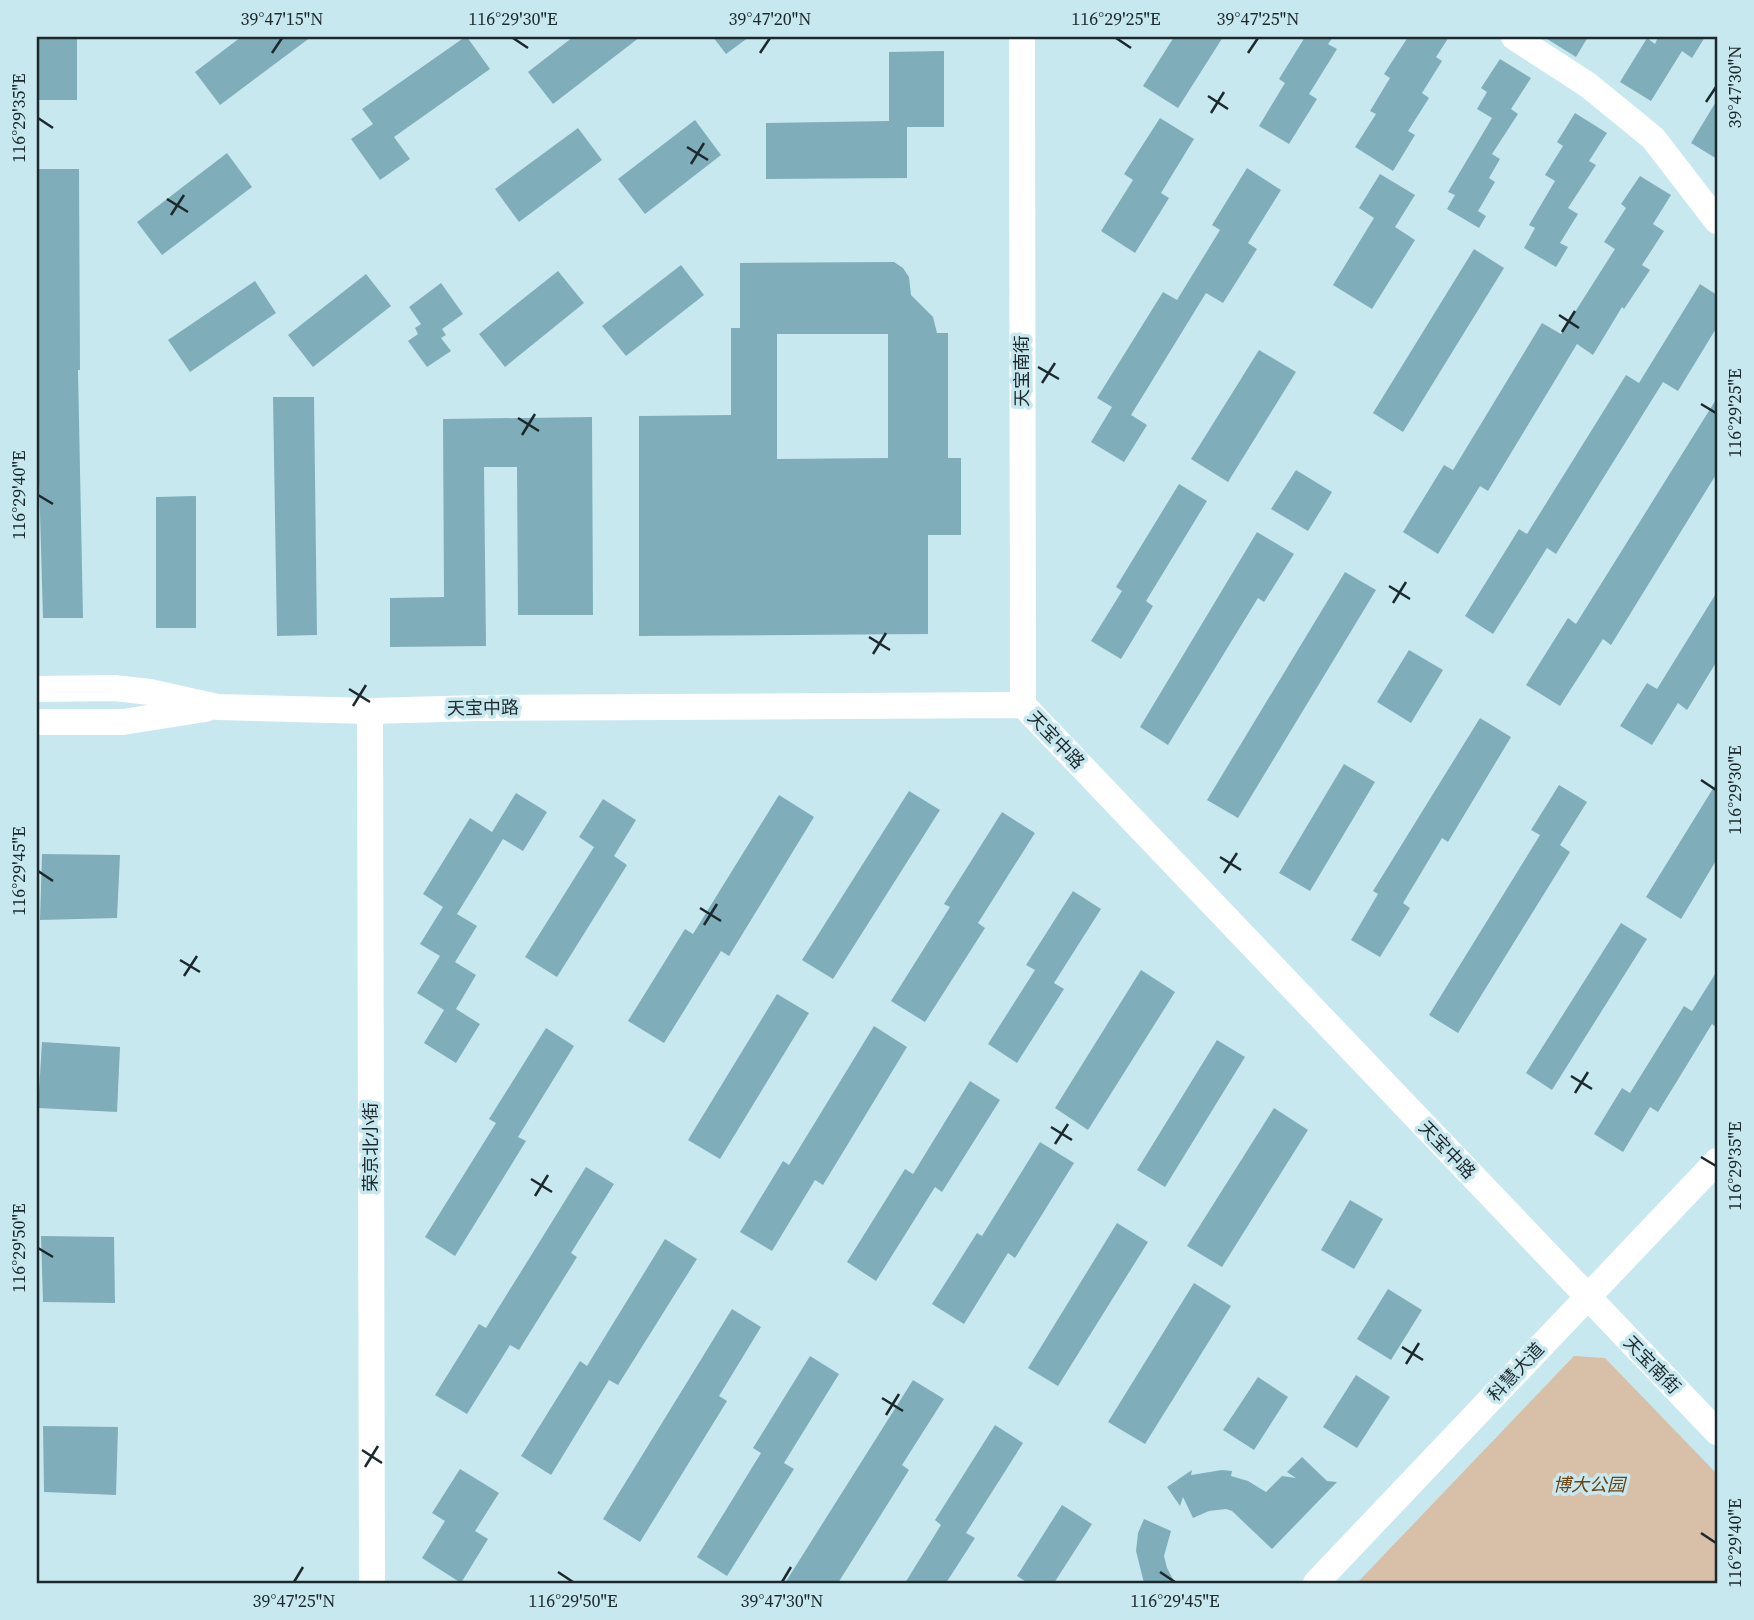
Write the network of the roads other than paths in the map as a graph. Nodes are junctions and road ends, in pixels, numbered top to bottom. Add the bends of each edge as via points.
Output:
1 (1022, 37) edge
2 (1514, 37) edge
3 (1717, 221) edge
4 (37, 689) edge
5 (1023, 705) junction
6 (217, 707) junction
7 (370, 711) junction
8 (37, 722) edge
9 (1717, 1161) edge
10 (1588, 1297) junction
11 (1717, 1432) edge
12 (372, 1583) edge
13 (1316, 1583) edge

1 - 5 street, 天宝南街
2 - 3 street via 1588,85 1653,138
4 - 6 street, 天宝中路 via 114,688
5 - 7 street, 天宝中路
5 - 10 street, 天宝中路
6 - 7 street, 天宝中路
6 - 8 street, 天宝中路 via 124,722
7 - 12 street, 荣京北小街
9 - 10 street, 科慧大道
10 - 11 street, 天宝南街
10 - 13 street, 科慧大道

